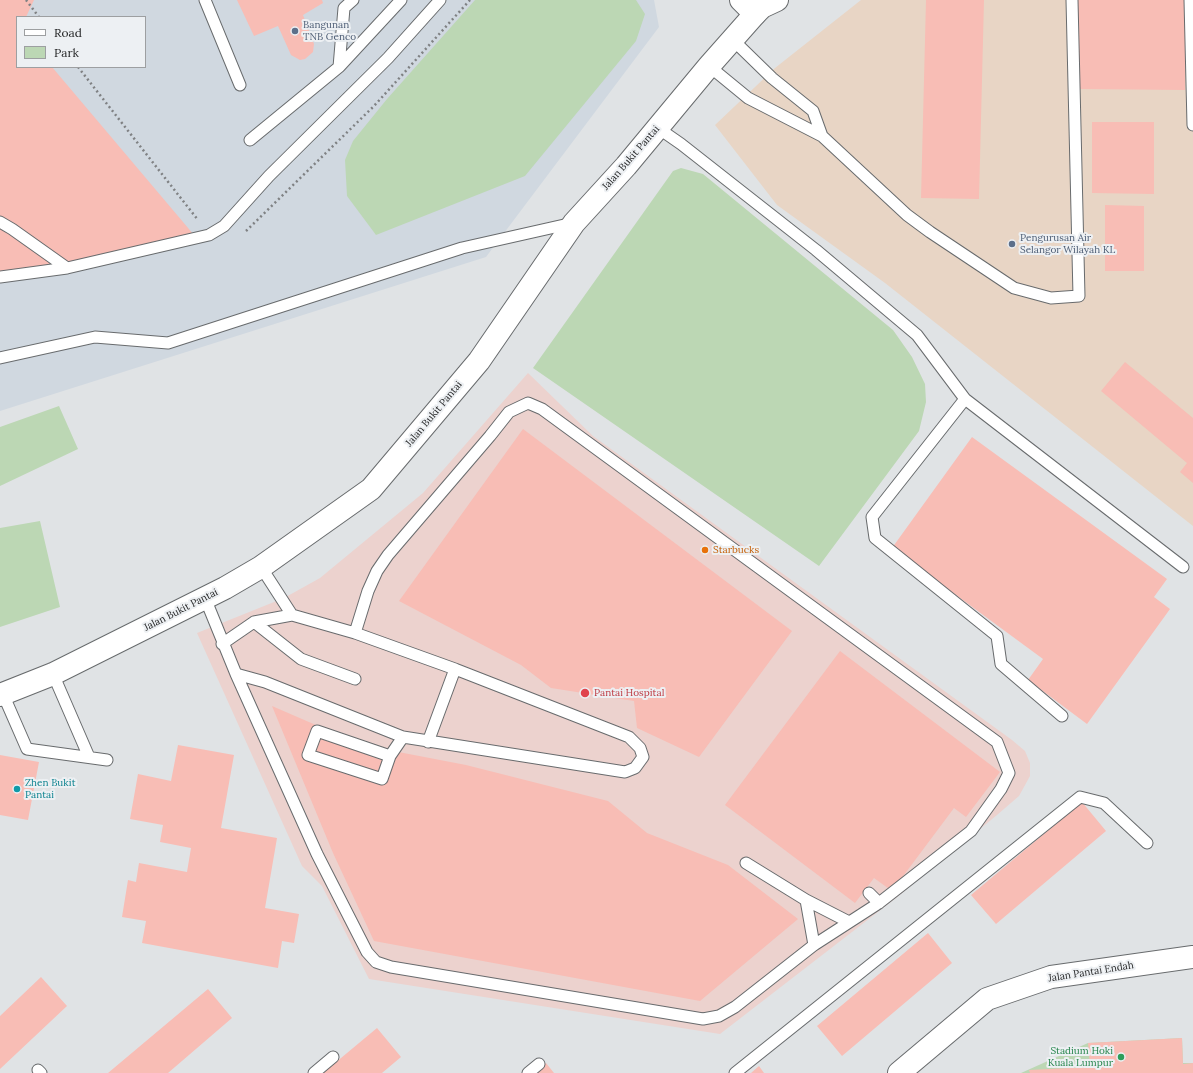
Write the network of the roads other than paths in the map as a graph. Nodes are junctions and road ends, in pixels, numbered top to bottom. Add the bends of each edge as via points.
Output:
1 (205, 0) edge
2 (354, 0) edge
3 (401, 0) edge
4 (440, 0) edge
5 (1072, 0) edge
6 (1190, 0) edge
7 (760, 4) edge
8 (732, 39) junction
9 (709, 66) junction
10 (339, 67) junction
11 (240, 85) dead end
12 (1193, 125) edge
13 (658, 128) junction
14 (822, 136) junction
15 (250, 140) dead end
16 (0, 222) edge
17 (574, 223) junction
18 (67, 268) junction
19 (0, 277) edge
20 (0, 358) edge
21 (965, 399) junction
22 (261, 567) junction
23 (1183, 567) dead end
24 (205, 598) junction
25 (292, 615) junction
26 (254, 622) junction
27 (355, 633) junction
28 (222, 644) junction
29 (455, 669) junction
30 (53, 674) junction
31 (236, 674) junction
32 (355, 680) dead end
33 (2, 694) edge
34 (1062, 716) dead end
35 (403, 737) junction
36 (428, 742) junction
37 (390, 756) junction
38 (89, 757) junction
39 (107, 760) dead end
40 (1147, 843) dead end
41 (746, 863) dead end
42 (869, 893) dead end
43 (806, 900) junction
44 (879, 903) junction
45 (850, 922) junction
46 (814, 945) junction
47 (1193, 957) edge
48 (333, 1057) dead end
49 (539, 1064) dead end
50 (314, 1073) edge
51 (528, 1073) edge
52 (735, 1073) edge
53 (899, 1073) edge

1 - 11 lane
2 - 10 lane via 344,8
3 - 10 lane
4 - 18 lane via 388,58 268,176 224,226 209,235
5 - 14 lane via 1079,296 1052,298 1014,288 907,214
6 - 12 lane
7 - 8 street, Jalan Bukit Pantai
8 - 9 street, Jalan Bukit Pantai
8 - 14 lane via 772,78 813,111
9 - 13 street, Jalan Bukit Pantai
9 - 14 lane via 748,98
10 - 15 lane
13 - 17 street, Jalan Bukit Pantai
13 - 21 lane via 816,250 917,334
16 - 18 lane
17 - 20 lane via 462,248 168,343 95,336
17 - 22 street, Jalan Bukit Pantai via 479,361 371,489
18 - 19 lane
21 - 23 lane
21 - 34 lane via 872,517 875,538 997,636 1001,664
22 - 24 street, Jalan Bukit Pantai
22 - 25 lane
24 - 28 lane
24 - 30 street, Jalan Bukit Pantai
25 - 26 lane
25 - 27 lane
26 - 28 lane
26 - 32 lane via 301,659
27 - 29 lane
27 - 44 lane via 368,591 388,555 509,412 528,403 542,409 996,742 1009,773 1001,789 971,831
28 - 31 lane
29 - 36 lane
29 - 36 lane via 629,737 640,748 643,757 635,768 625,772
30 - 33 street, Jalan Bukit Pantai
30 - 38 lane
31 - 35 lane via 265,682
31 - 46 lane via 316,854 367,952 376,962 391,967 703,1020 719,1016 735,1007
33 - 38 lane via 27,749
35 - 36 lane
35 - 37 lane
37 - 37 lane via 317,731 308,755 382,779
38 - 39 lane
40 - 52 lane via 1104,803 1080,797
41 - 43 lane
42 - 44 lane
43 - 45 lane
43 - 46 lane
44 - 45 lane
45 - 46 lane
47 - 53 street, Jalan Pantai Endah via 1051,977 987,999
48 - 50 lane
49 - 51 lane

